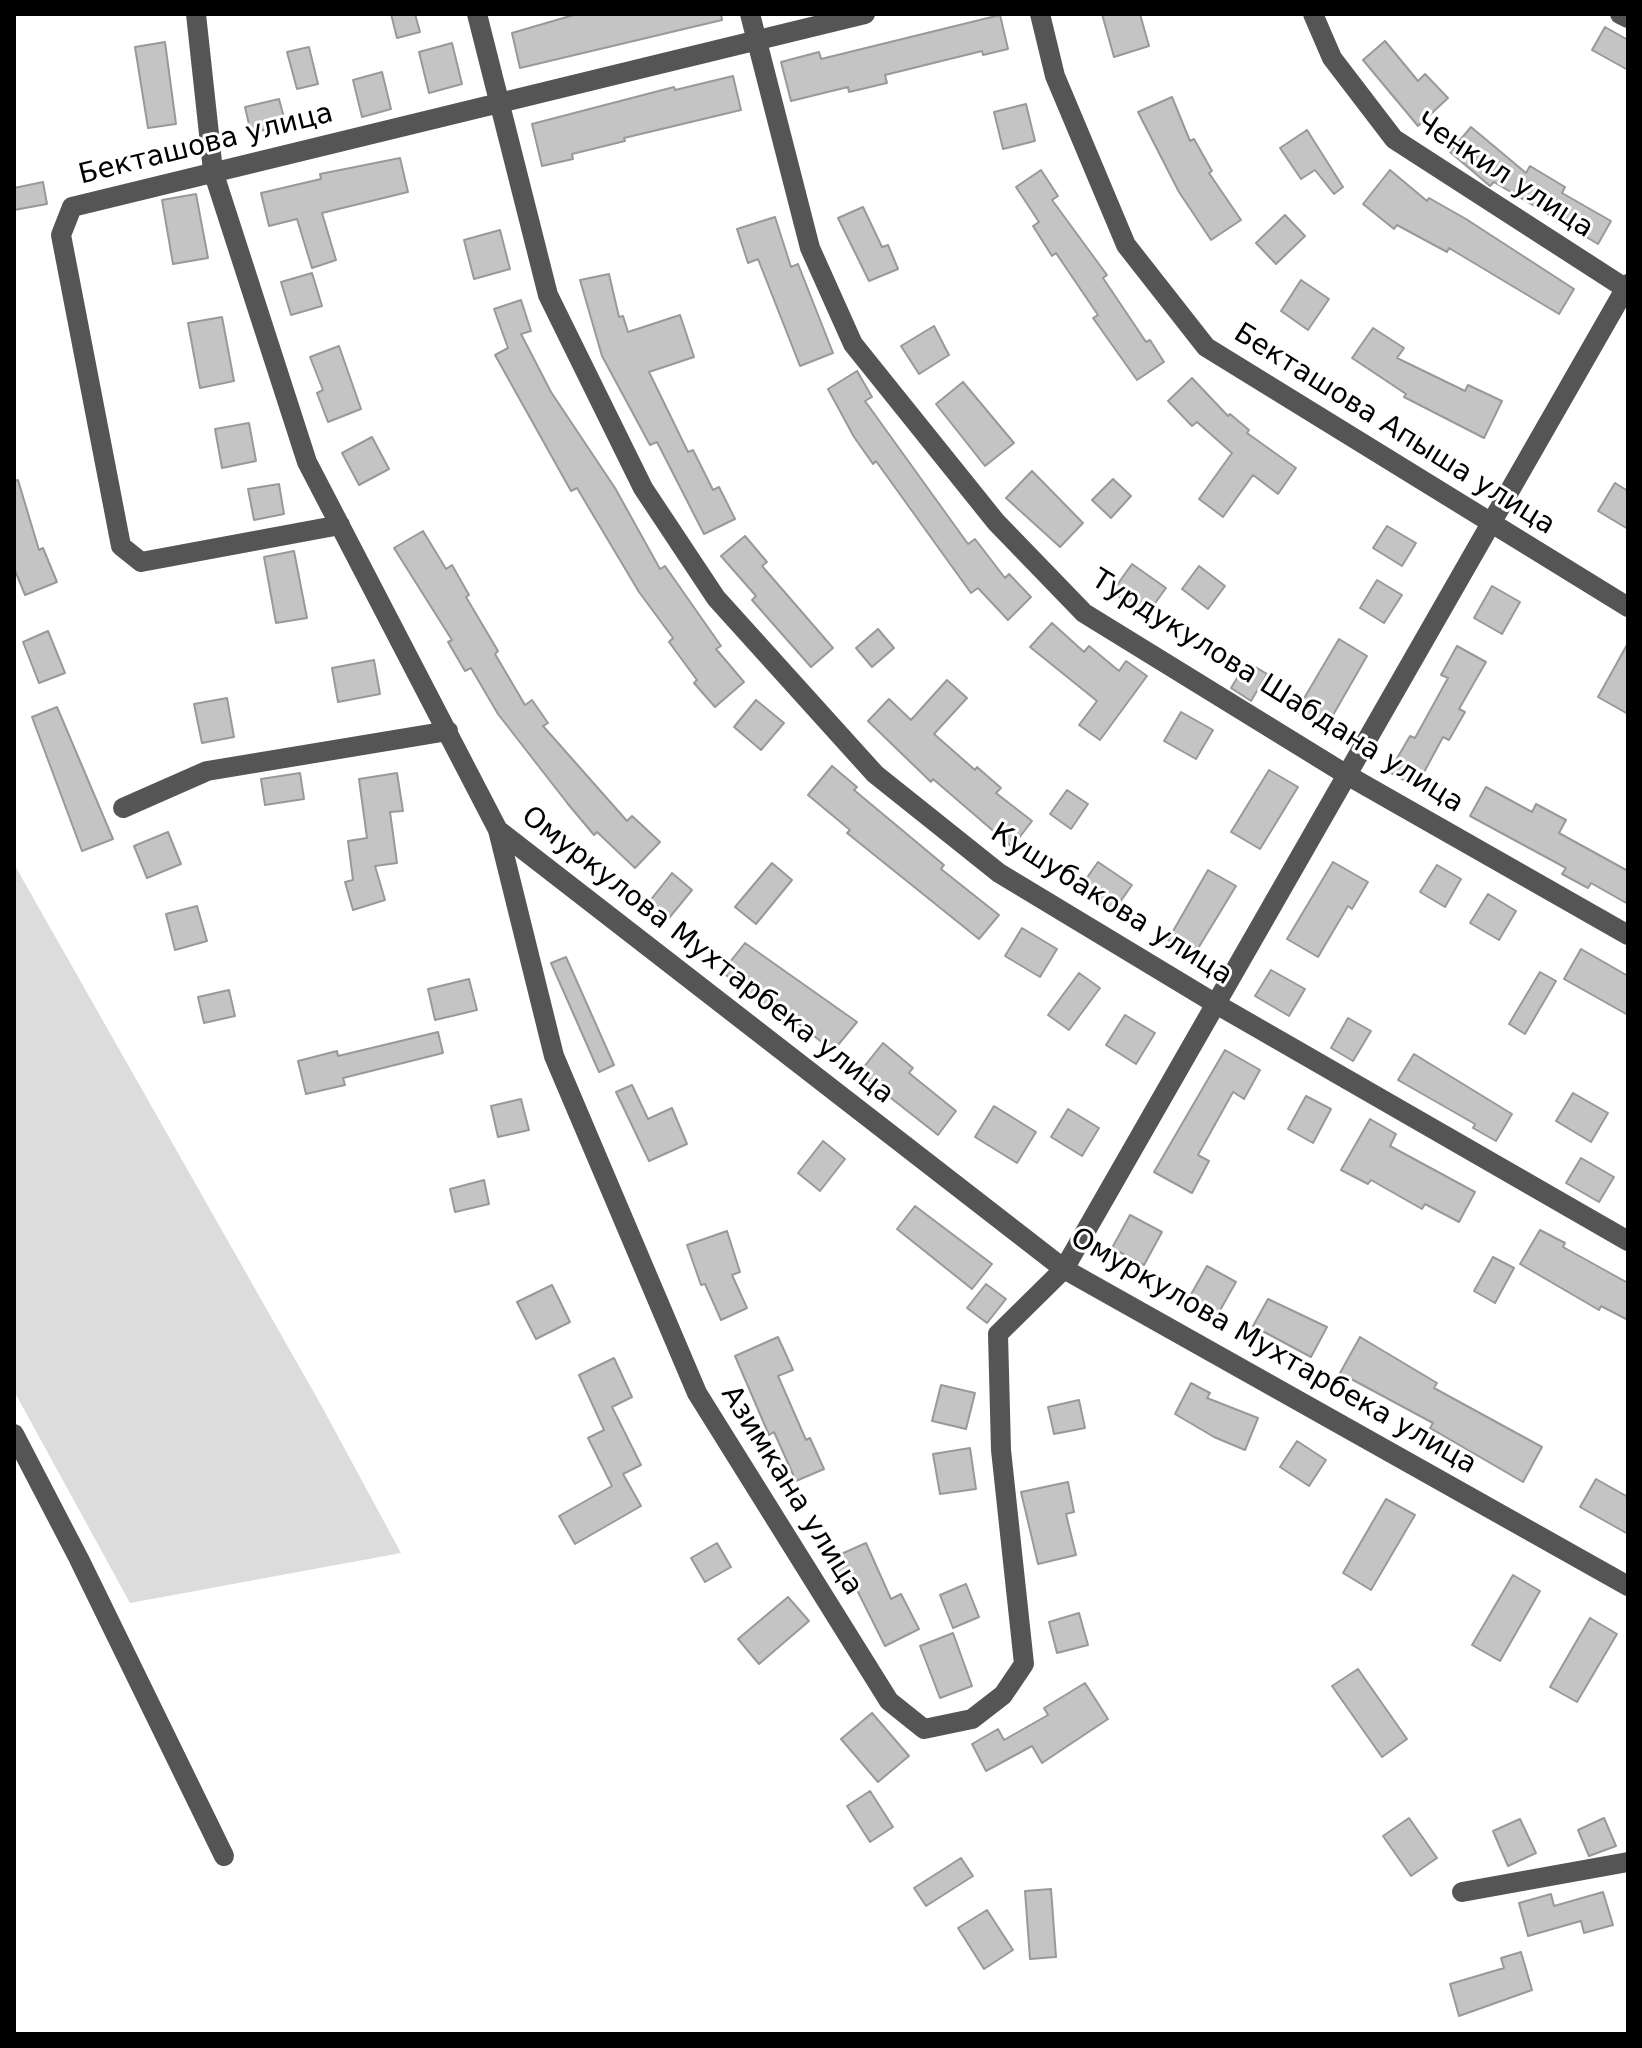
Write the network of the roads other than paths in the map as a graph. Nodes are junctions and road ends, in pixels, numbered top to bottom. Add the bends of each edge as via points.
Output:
1 (196, 14) edge
2 (477, 14) edge
3 (750, 14) edge
4 (865, 14) edge
5 (1040, 14) edge
6 (1313, 14) edge
7 (1620, 14) edge
8 (1628, 18) edge
9 (756, 38) junction
10 (499, 104) junction
11 (213, 171) junction
12 (1627, 288) edge
13 (1491, 523) junction
14 (340, 525) junction
15 (1628, 607) edge
16 (448, 731) junction
17 (1347, 775) junction
18 (123, 808) dead end
19 (498, 830) junction
20 (1628, 935) edge
21 (1216, 1004) junction
22 (1628, 1241) edge
23 (1064, 1269) junction
24 (14, 1434) edge
25 (1628, 1586) edge
26 (224, 1856) dead end
27 (1628, 1862) edge
28 (1462, 1892) dead end

1 - 11 street, Омуркулова Мухтарбека улица
2 - 10 street, Кушубакова улица
3 - 9 street, Турдукулова Шабдана улица
4 - 9 street, Бекташова улица
5 - 13 street, Бекташова Апыша улица via 1055,76 1126,245 1206,347
6 - 12 street, Ченкил улица via 1332,58 1394,139
7 - 8 street
9 - 10 street, Бекташова улица
9 - 17 street, Турдукулова Шабдана улица via 810,248 853,344 996,522 1084,613
10 - 11 street, Бекташова улица
10 - 21 street, Кушубакова улица via 548,295 643,488 716,598 875,774 999,873
11 - 14 street, Омуркулова Мухтарбека улица via 307,462
11 - 14 street, Бекташова улица via 72,207 61,235 121,546 141,562
12 - 13 street
13 - 15 street, Бекташова Апыша улица
13 - 17 street
14 - 16 street, Омуркулова Мухтарбека улица
16 - 18 street via 207,771
16 - 19 street, Омуркулова Мухтарбека улица
17 - 20 street, Турдукулова Шабдана улица
17 - 21 street
19 - 23 street, Омуркулова Мухтарбека улица
19 - 23 street, Азимкана улица via 554,1056 697,1393 889,1701 924,1729 972,1719 1003,1695 1024,1664 1001,1450 998,1334
21 - 22 street, Кушубакова улица
21 - 23 street
23 - 25 street, Омуркулова Мухтарбека улица
24 - 26 street
27 - 28 street

